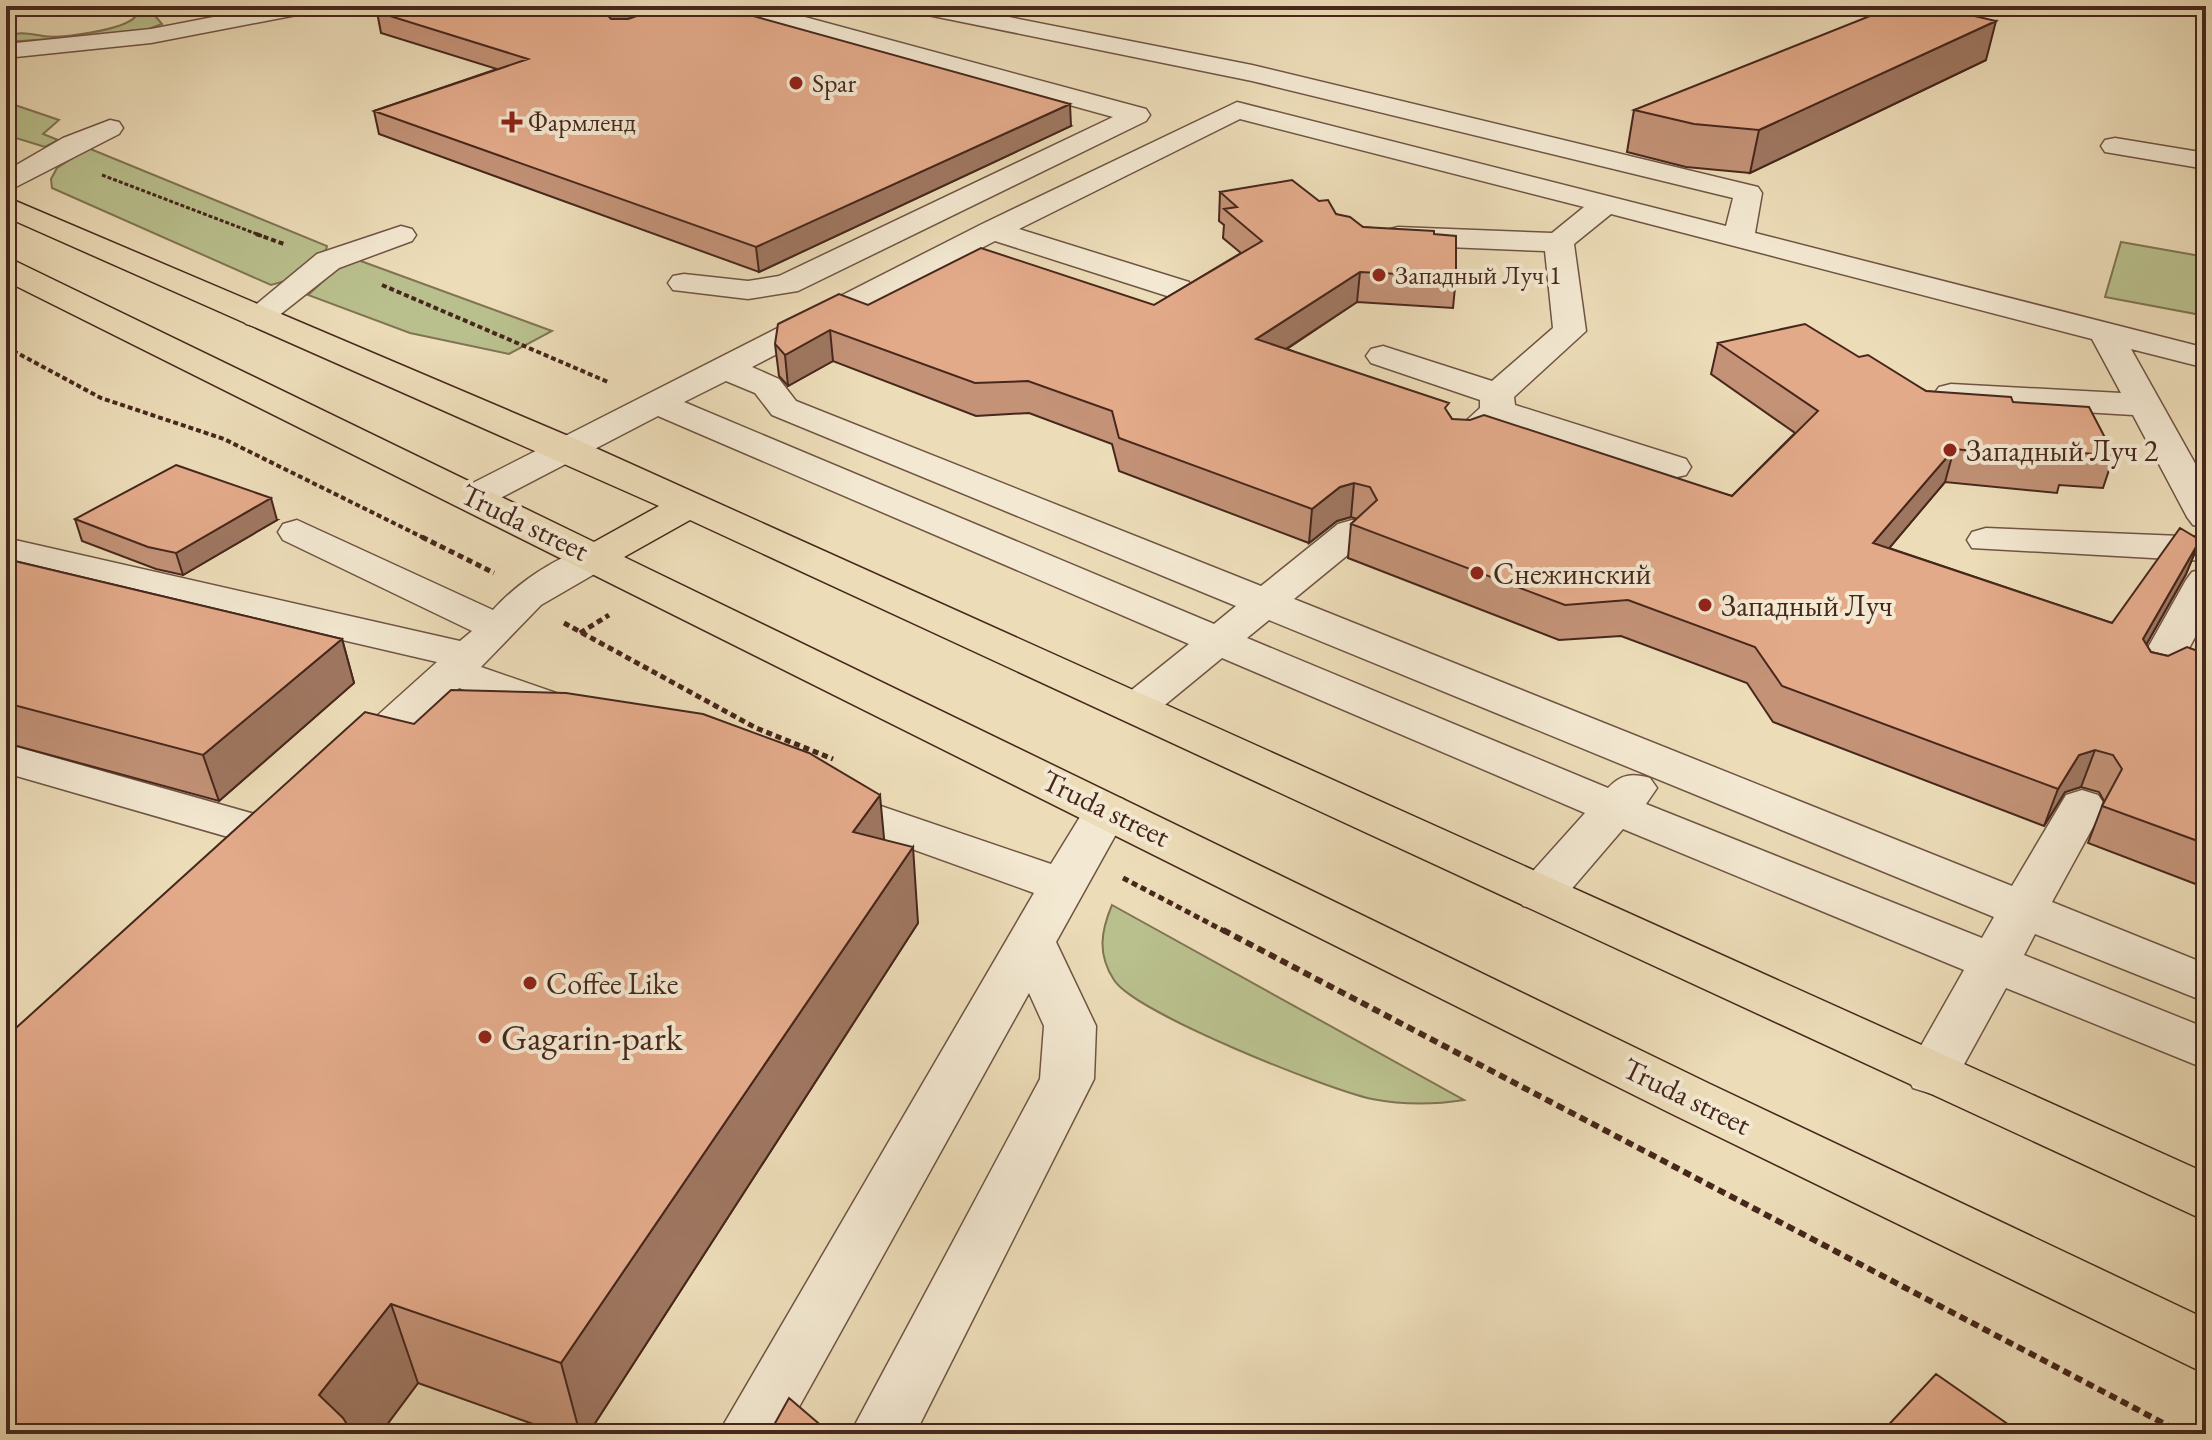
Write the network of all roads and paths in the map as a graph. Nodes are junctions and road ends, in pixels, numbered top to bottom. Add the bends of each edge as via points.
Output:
1 (161, 6) edge
2 (202, 6) edge
3 (307, 6) edge
4 (737, 6) edge
5 (918, 6) edge
6 (53, 22) dead end
7 (222, 23) junction
8 (6, 30) edge
9 (189, 30) junction
10 (1047, 30) junction
11 (6, 51) edge
12 (968, 69) junction
13 (110, 128) dead end
14 (2206, 138) edge
15 (2206, 161) edge
16 (6, 183) edge
17 (1607, 203) junction
18 (6, 206) edge
19 (993, 230) junction
20 (401, 235) dead end
21 (1377, 235) edge
22 (1739, 237) junction
23 (1559, 242) junction
24 (6, 269) edge
25 (684, 283) dead end
26 (1178, 289) edge
27 (257, 317) junction
28 (2104, 330) junction
29 (1383, 356) dead end
30 (2206, 358) edge
31 (725, 368) junction
32 (1916, 392) edge
33 (656, 403) junction
34 (1498, 403) junction
35 (2144, 405) junction
36 (1462, 441) edge
37 (567, 449) junction
38 (1673, 467) dead end
39 (474, 497) junction
40 (688, 505) junction
41 (2206, 517) edge
42 (297, 532) dead end
43 (1352, 532) dead end
44 (1986, 540) dead end
45 (2206, 549) edge
46 (6, 550) edge
47 (596, 557) junction
48 (2206, 580) edge
49 (1264, 602) junction
50 (2193, 626) edge
51 (1217, 641) junction
52 (473, 652) junction
53 (2153, 676) edge
54 (1134, 709) junction
55 (601, 723) edge
56 (6, 758) edge
57 (1657, 762) junction
58 (795, 791) edge
59 (2082, 805) dead end
60 (1107, 809) junction
61 (1616, 809) junction
62 (273, 835) junction
63 (239, 866) edge
64 (1063, 885) junction
65 (1540, 894) junction
66 (2023, 910) junction
67 (1030, 940) junction
68 (1994, 962) junction
69 (2206, 984) edge
70 (2206, 1049) edge
71 (1932, 1074) junction
72 (2206, 1198) edge
73 (2206, 1348) edge
74 (750, 1434) edge
75 (882, 1434) edge

1 - 9 street
2 - 7 street
3 - 7 street
4 - 12 street
5 - 10 street
6 - 8 street
7 - 9 street
9 - 11 street
10 - 12 street
10 - 22 street via 1252,73 1748,193
12 - 25 street via 1137,115 787,284 748,290
13 - 16 street
14 - 15 street via 2122,136
17 - 19 street via 1237,110
17 - 22 street
17 - 23 street
18 - 27 main road
19 - 26 street
19 - 31 street
20 - 27 street via 328,261
21 - 23 street
22 - 28 street
23 - 34 street via 1570,331
24 - 39 main road, Truda street
27 - 37 main road
28 - 30 street
28 - 35 street
29 - 34 street
31 - 33 street
31 - 49 street via 767,386 784,408
32 - 35 street
33 - 37 street
33 - 51 street
34 - 36 street
34 - 38 street
35 - 41 street
37 - 39 street
37 - 40 main road
39 - 47 main road, Truda street
40 - 47 main road
40 - 54 main road
42 - 52 street
43 - 49 street
44 - 45 street
46 - 52 street
47 - 52 street via 527,596
47 - 60 main road, Truda street
48 - 50 street
49 - 51 street
49 - 57 street
50 - 53 street
51 - 54 street
51 - 61 street
52 - 55 street
52 - 62 street
54 - 65 main road
56 - 62 street
57 - 61 street
57 - 66 street
58 - 64 street
59 - 66 street
60 - 64 street
60 - 73 main road, Truda street
61 - 65 street
61 - 68 street
62 - 63 street
64 - 67 street
65 - 71 main road
66 - 68 street
66 - 69 street
67 - 74 street
67 - 75 street via 1070,1026 1067,1079
68 - 70 street
68 - 71 street
71 - 72 main road

